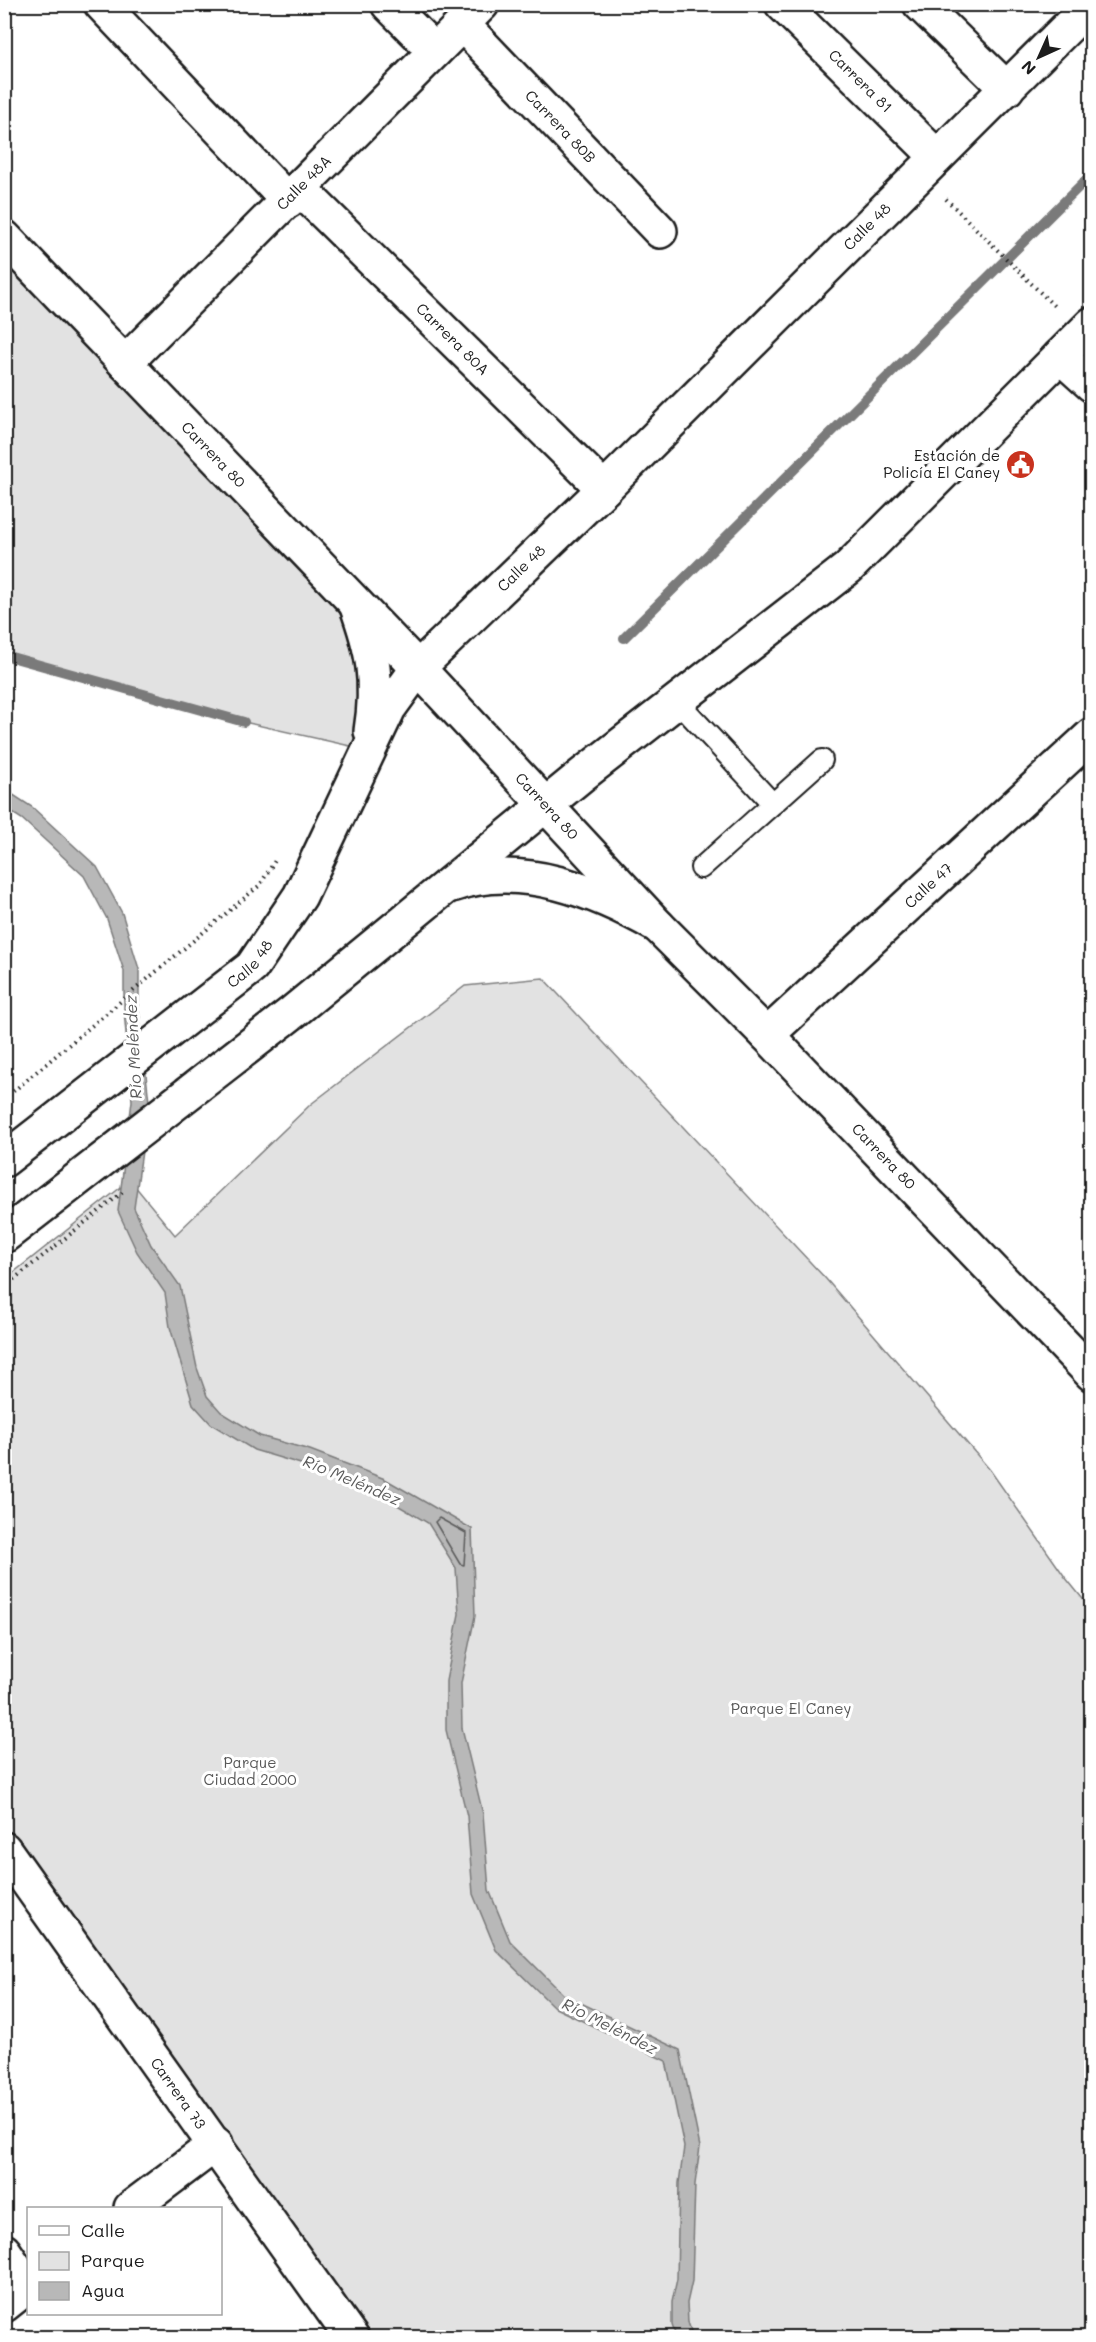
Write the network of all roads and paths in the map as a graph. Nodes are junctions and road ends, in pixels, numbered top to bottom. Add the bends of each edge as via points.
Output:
1 (101, 4) edge
2 (388, 4) edge
3 (782, 4) edge
4 (920, 4) edge
5 (1091, 4) edge
6 (472, 14) edge
7 (435, 51) junction
8 (1006, 88) junction
9 (937, 157) junction
10 (294, 195) junction
11 (953, 206) dead end
12 (660, 231) dead end
13 (4, 237) edge
14 (1055, 307) dead end
15 (1092, 324) edge
16 (1060, 356) junction
17 (125, 363) junction
18 (1092, 385) edge
19 (604, 489) junction
20 (356, 604) junction
21 (418, 668) junction
22 (678, 702) junction
23 (1092, 735) edge
24 (368, 750) junction
25 (822, 760) dead end
26 (773, 804) junction
27 (548, 805) junction
28 (278, 855) dead end
29 (701, 868) dead end
30 (442, 889) junction
31 (658, 926) junction
32 (767, 1035) junction
33 (4, 1100) edge
34 (4, 1160) edge
35 (4, 1236) edge
36 (1092, 1374) edge
37 (4, 1849) edge
38 (216, 2144) junction
39 (132, 2207) edge
40 (4, 2251) edge
41 (27, 2285) edge
42 (27, 2287) edge
43 (4, 2305) edge
44 (351, 2337) edge

1 - 10 street, Carrera 80A
2 - 7 street
3 - 9 street, Carrera 81
4 - 8 street
5 - 8 street, Calle 48
6 - 7 street, Calle 48A
6 - 12 street, Carrera 80B
7 - 10 street, Calle 48A
8 - 9 street, Calle 48
9 - 19 street, Calle 48
10 - 17 street, Calle 48A
10 - 19 street, Carrera 80A
11 - 14 path
13 - 17 street, Carrera 80
15 - 16 street
16 - 18 street
16 - 22 street via 848,568
17 - 20 street, Carrera 80
19 - 21 street, Calle 48
20 - 21 street, Carrera 80
20 - 24 street via 370,642 377,695
21 - 24 street, Calle 48 via 389,708
21 - 27 street, Carrera 80
22 - 26 lane
22 - 27 street
23 - 32 street, Calle 47
24 - 34 street, Calle 48 via 300,896 252,967
25 - 26 lane
26 - 29 lane
27 - 30 street
27 - 31 street, Carrera 80
28 - 33 path via 260,885
30 - 31 street via 469,879 535,880 578,888 619,904
30 - 35 street via 292,1012
31 - 32 street, Carrera 80
32 - 36 street, Carrera 80
37 - 38 street, Carrera 73
38 - 39 street
38 - 44 street, Carrera 73
40 - 41 street
42 - 43 street

